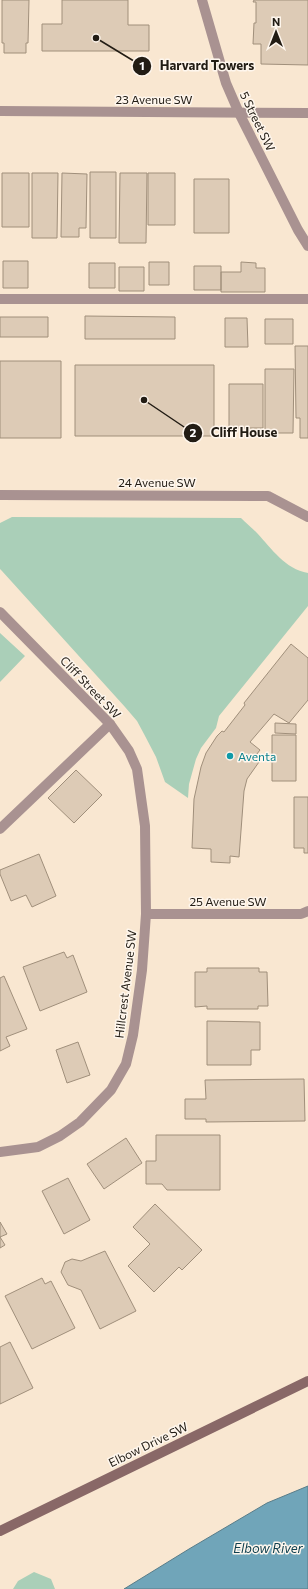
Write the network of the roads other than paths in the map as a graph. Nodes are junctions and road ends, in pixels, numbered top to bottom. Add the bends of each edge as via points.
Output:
1 (202, 0) edge
2 (0, 111) edge
3 (239, 113) junction
4 (308, 113) edge
5 (308, 246) edge
6 (0, 299) edge
7 (308, 299) edge
8 (0, 495) edge
9 (308, 517) edge
10 (0, 612) edge
11 (110, 724) junction
12 (0, 829) edge
13 (146, 914) junction
14 (306, 914) edge
15 (0, 1152) edge
16 (308, 1381) edge
17 (0, 1531) edge

1 - 3 street, 5 Street SW via 226,83
2 - 3 street, 23 Avenue SW
3 - 4 street, 23 Avenue SW
3 - 5 street, 5 Street SW
6 - 7 street
8 - 9 street, 24 Avenue SW via 268,496
10 - 11 street, Cliff Street SW
11 - 12 street
11 - 13 street, Cliff Street SW via 129,751 137,769 146,826
13 - 14 street, 25 Avenue SW
13 - 15 street, Hillcrest Avenue SW via 142,970 133,1035 126,1064 111,1090 80,1122 60,1136 38,1147
16 - 17 main road, Elbow Drive SW

